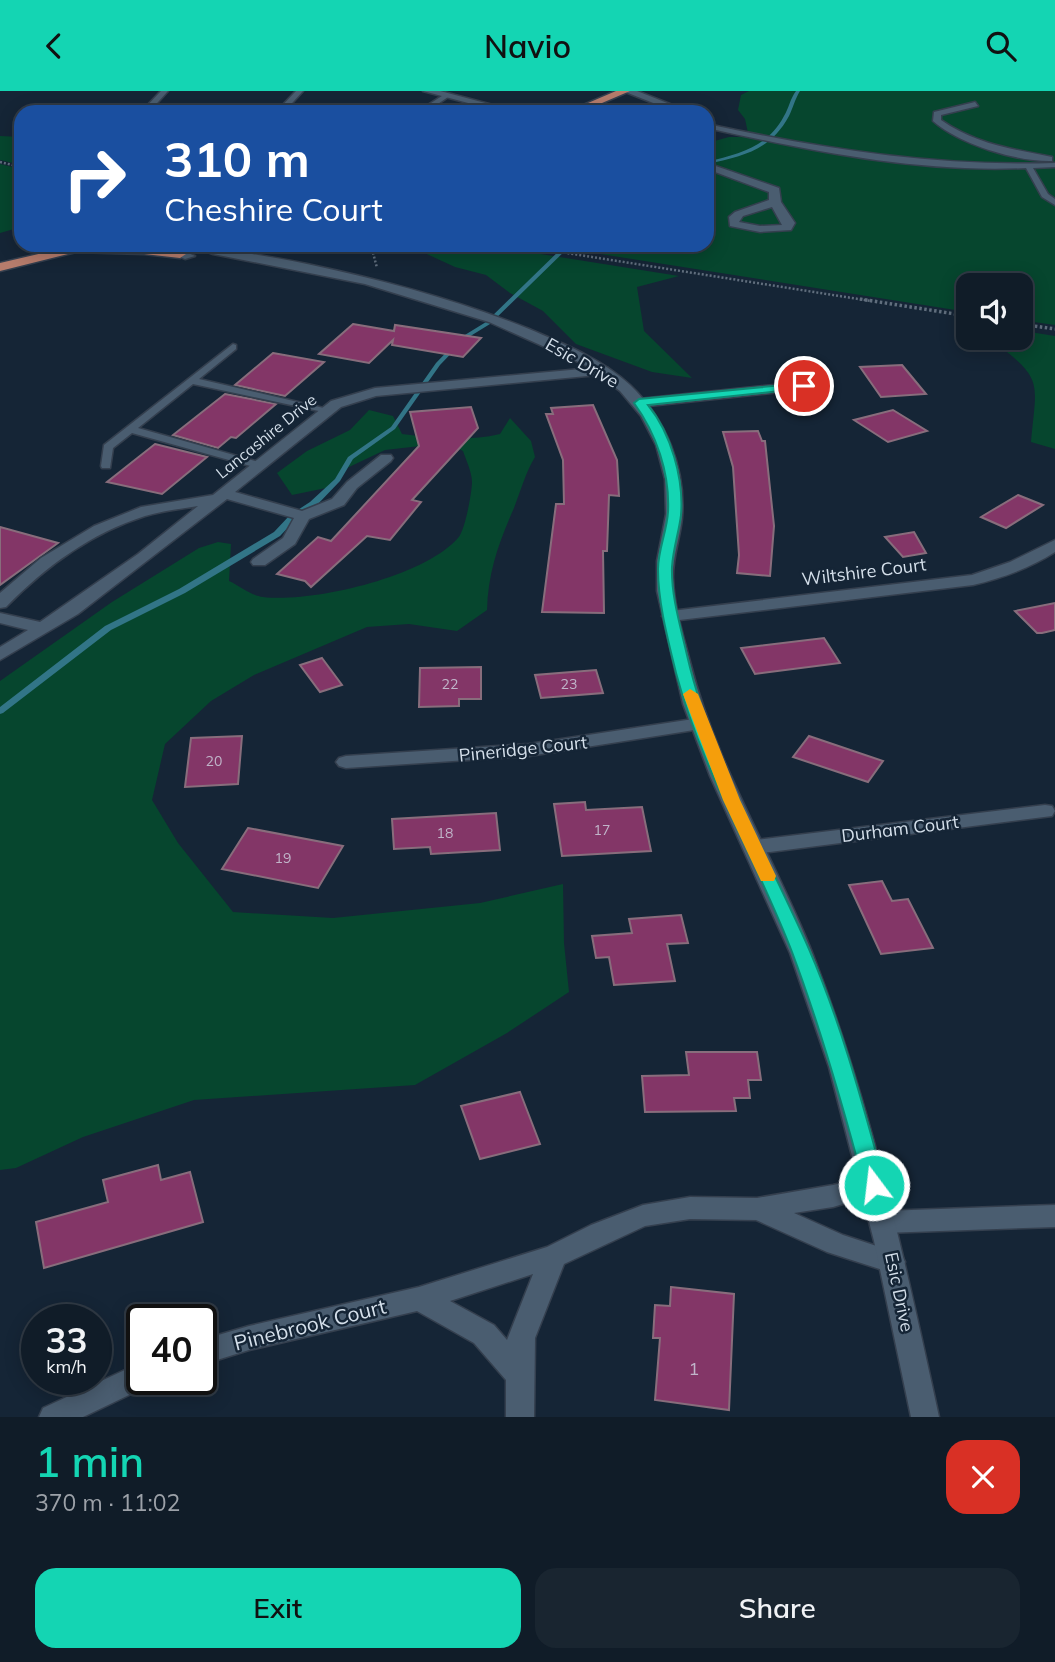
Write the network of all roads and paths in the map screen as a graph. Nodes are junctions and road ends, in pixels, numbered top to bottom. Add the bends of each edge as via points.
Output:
1 (165, 91) edge
2 (300, 91) edge
3 (428, 91) edge
4 (627, 91) edge
5 (447, 95) junction
6 (975, 104) dead end
7 (152, 105) edge
8 (287, 105) edge
9 (432, 105) edge
10 (486, 105) edge
11 (590, 105) edge
12 (666, 105) edge
13 (714, 128) edge
14 (1055, 160) edge
15 (1055, 165) edge
16 (1028, 166) junction
17 (714, 168) edge
18 (775, 202) dead end
19 (1055, 202) edge
20 (63, 252) edge
21 (162, 252) edge
22 (175, 252) edge
23 (228, 252) edge
24 (561, 252) edge
25 (180, 254) junction
26 (0, 267) edge
27 (304, 268) junction
28 (956, 314) edge
29 (1033, 326) edge
30 (1055, 329) edge
31 (233, 347) dead end
32 (603, 371) junction
33 (191, 380) junction
34 (804, 386) dead end
35 (639, 403) junction
36 (324, 411) junction
37 (131, 429) junction
38 (386, 458) dead end
39 (258, 465) junction
40 (106, 466) dead end
41 (220, 496) junction
42 (303, 516) junction
43 (1055, 545) edge
44 (259, 562) dead end
45 (0, 603) edge
46 (671, 616) junction
47 (0, 618) edge
48 (42, 628) junction
49 (0, 655) edge
50 (700, 724) junction
51 (346, 762) dead end
52 (1045, 811) dead end
53 (755, 848) junction
54 (874, 1185) junction
55 (757, 1209) junction
56 (1055, 1216) edge
57 (883, 1222) junction
58 (554, 1256) junction
59 (892, 1262) junction
60 (419, 1299) junction
61 (217, 1348) edge
62 (520, 1375) junction
63 (126, 1382) edge
64 (52, 1417) edge
65 (520, 1417) edge
66 (925, 1417) edge

1 - 7 lane
2 - 8 lane
3 - 5 street
4 - 11 main road
4 - 12 street
5 - 9 lane
5 - 10 street
6 - 14 lane via 944,110 937,114 937,121 1001,151
13 - 16 lane via 927,164
15 - 16 lane
16 - 19 lane via 1045,195
17 - 18 street via 775,190
20 - 26 main road
21 - 25 main road
22 - 25 street, Esic Drive
23 - 27 street, Esic Drive
24 - 28 path
25 - 27 street, Esic Drive
27 - 32 street, Esic Drive via 456,304 546,341
29 - 30 path
31 - 33 lane
32 - 35 street, Esic Drive
32 - 36 street, Lancashire Drive via 375,392
33 - 36 lane
33 - 37 lane
34 - 35 street
35 - 46 street, Esic Drive via 650,415 672,476 674,512 665,568
36 - 39 street, Lancashire Drive
37 - 39 lane
37 - 40 lane via 108,447
38 - 42 street via 338,502
39 - 41 street, Lancashire Drive
41 - 42 street
41 - 45 street via 141,513 105,527 52,555
41 - 48 street, Lancashire Drive via 145,557
42 - 44 street via 289,541
43 - 46 street, Wiltshire Court via 1004,572 973,580
46 - 50 street, Esic Drive
47 - 48 street
48 - 49 street, Lancashire Drive
50 - 51 street, Pineridge Court via 529,750
50 - 53 street, Esic Drive
52 - 53 street, Durham Court
53 - 54 street, Esic Drive via 800,951 846,1077
54 - 55 street, Pinebrook Court
54 - 57 street, Esic Drive
55 - 58 street, Pinebrook Court via 690,1208 643,1216
55 - 59 street, Pinebrook Court via 836,1244
56 - 57 street
57 - 59 street, Esic Drive
58 - 60 street, Pinebrook Court
58 - 62 street via 521,1338
59 - 66 street, Esic Drive
60 - 61 street, Pinebrook Court
60 - 62 street via 484,1334
62 - 65 street
63 - 64 street

